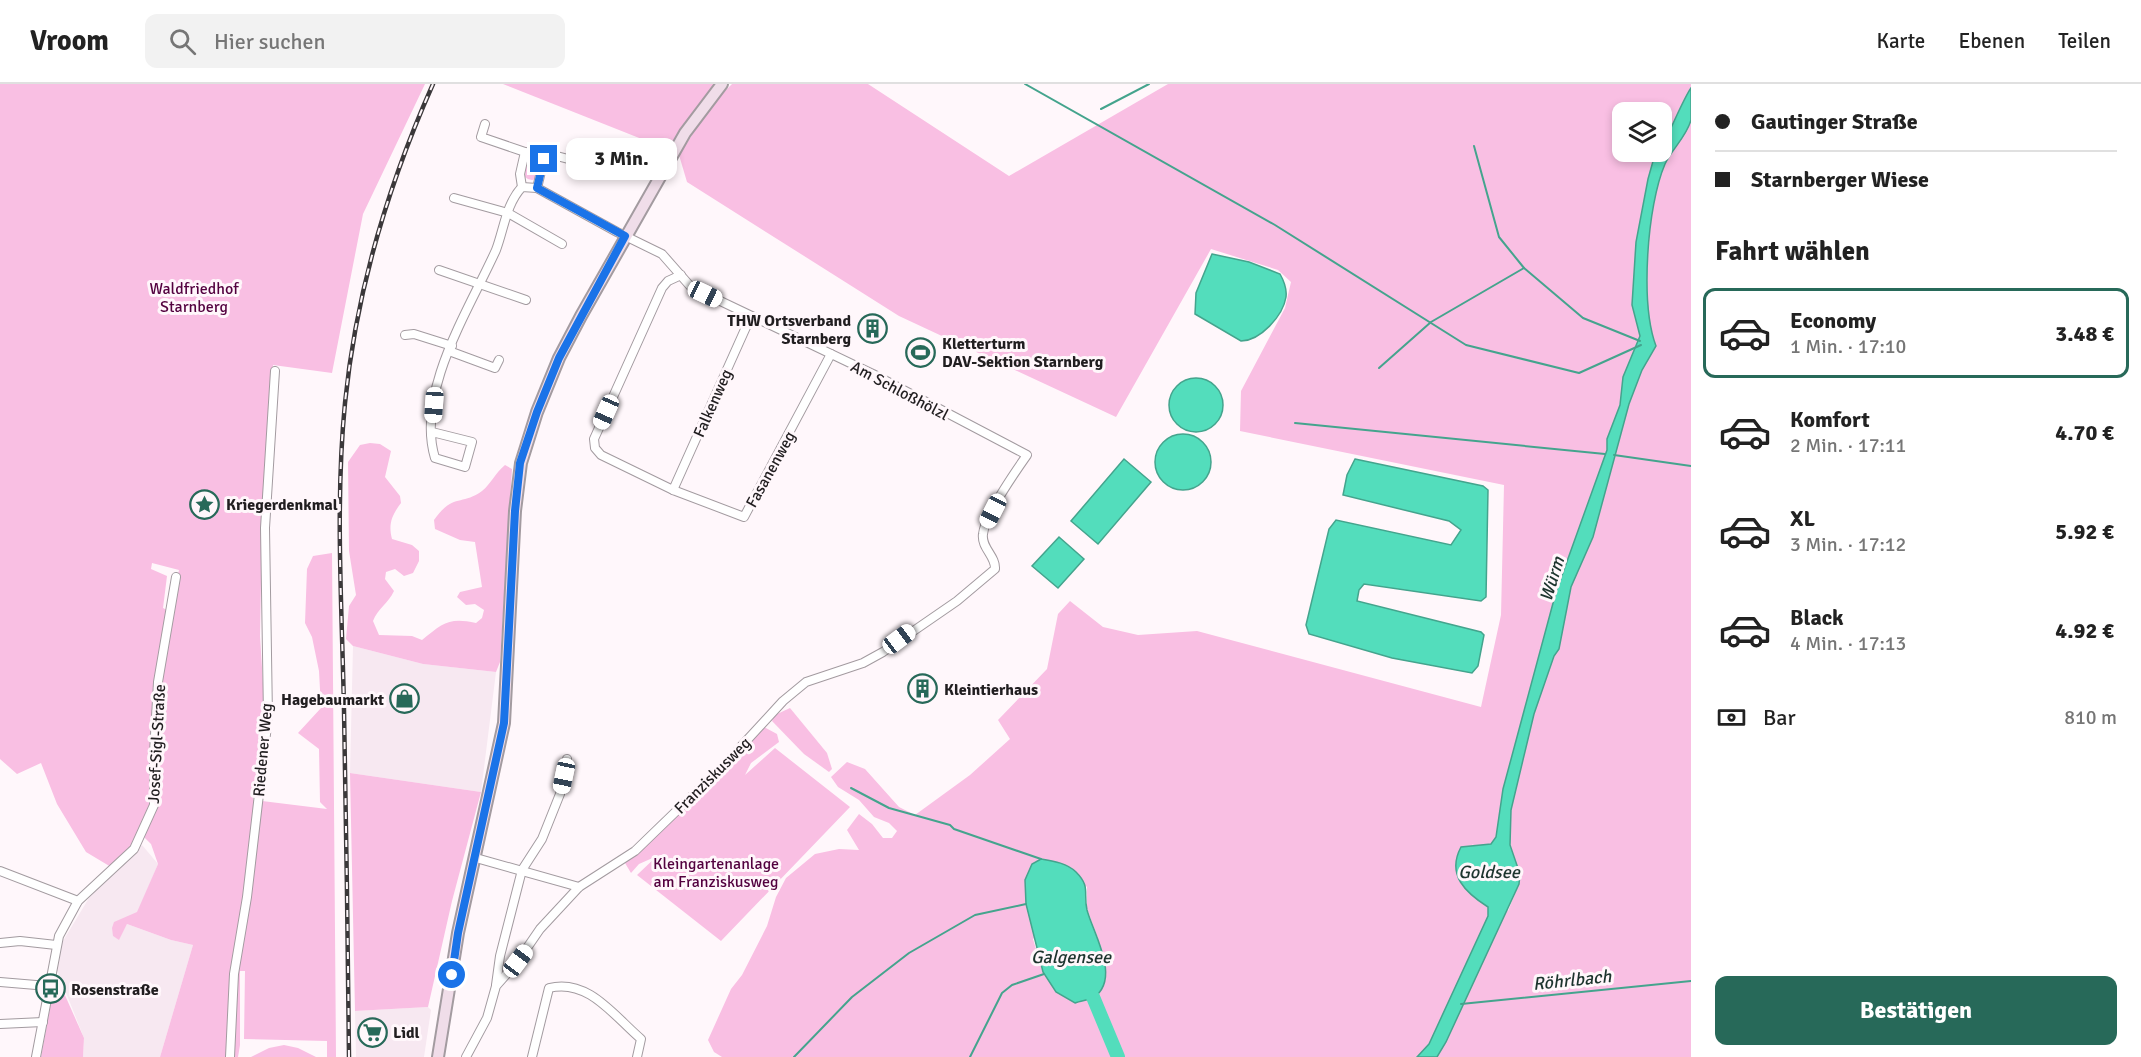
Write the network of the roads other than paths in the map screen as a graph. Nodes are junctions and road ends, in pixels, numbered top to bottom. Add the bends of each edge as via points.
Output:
1 (722, 84) edge
2 (485, 124) dead end
3 (525, 152) junction
4 (544, 159) junction
5 (597, 161) dead end
6 (522, 187) junction
7 (537, 188) junction
8 (454, 198) dead end
9 (508, 213) junction
10 (625, 236) junction
11 (562, 244) dead end
12 (439, 270) dead end
13 (681, 275) junction
14 (480, 282) junction
15 (526, 300) dead end
16 (751, 315) junction
17 (405, 335) dead end
18 (450, 349) junction
19 (831, 354) junction
20 (499, 360) dead end
21 (275, 370) dead end
22 (432, 432) junction
23 (673, 490) junction
24 (985, 547) joint
25 (176, 576) dead end
26 (567, 759) dead end
27 (476, 858) junction
28 (522, 870) junction
29 (0, 871) edge
30 (579, 887) junction
31 (78, 901) junction
32 (0, 943) edge
33 (56, 945) junction
34 (0, 982) edge
35 (48, 986) junction
36 (496, 986) junction
37 (43, 1022) junction
38 (0, 1024) edge
39 (36, 1057) edge
40 (230, 1057) edge
41 (438, 1057) edge
42 (466, 1057) edge
43 (532, 1057) edge
44 (637, 1057) edge

1 - 10 main road via 685,133
2 - 3 street via 481,137
3 - 4 street
3 - 6 street via 520,174
4 - 5 street via 553,155 591,165
4 - 7 street
6 - 7 street
6 - 9 street
7 - 10 street, Am Schloßhölzl
8 - 9 street
9 - 11 street
9 - 14 street
10 - 13 street, Am Schloßhölzl via 662,254
10 - 27 main road via 559,358 520,463 504,723
12 - 14 street
13 - 16 street, Am Schloßhölzl via 691,287
13 - 23 street via 662,288 594,440 594,448 601,455
14 - 15 street
14 - 18 street
16 - 19 street, Am Schloßhölzl
16 - 23 street, Falkenweg
17 - 18 street via 414,334
18 - 20 street via 495,368
18 - 22 street via 437,388
19 - 23 street, Fasanenweg via 744,517
19 - 24 street, Am Schloßhölzl via 1027,455 986,526 982,535
21 - 40 street, Riedener Weg via 265,528 268,717 248,897 234,974
22 - 22 street via 435,458 465,467 472,442
24 - 30 street, Franziskusweg via 995,561 995,569 964,595 863,663 806,682 783,700 725,764 635,850
25 - 31 street, Josef-Sigl-Straße via 158,682 154,805 134,849
26 - 28 street via 560,794 542,838
27 - 28 street
27 - 41 main road via 444,1005
28 - 30 street
28 - 36 street
29 - 31 street
30 - 36 street, Franziskusweg
31 - 33 street, Josef-Sigl-Straße
32 - 33 street
33 - 35 street, Josef-Sigl-Straße
34 - 35 street
35 - 37 street, Josef-Sigl-Straße
36 - 42 street, Franziskusweg via 488,1018
37 - 38 street
37 - 39 street, Josef-Sigl-Straße
43 - 44 street via 549,988 564,984 590,993 641,1039

